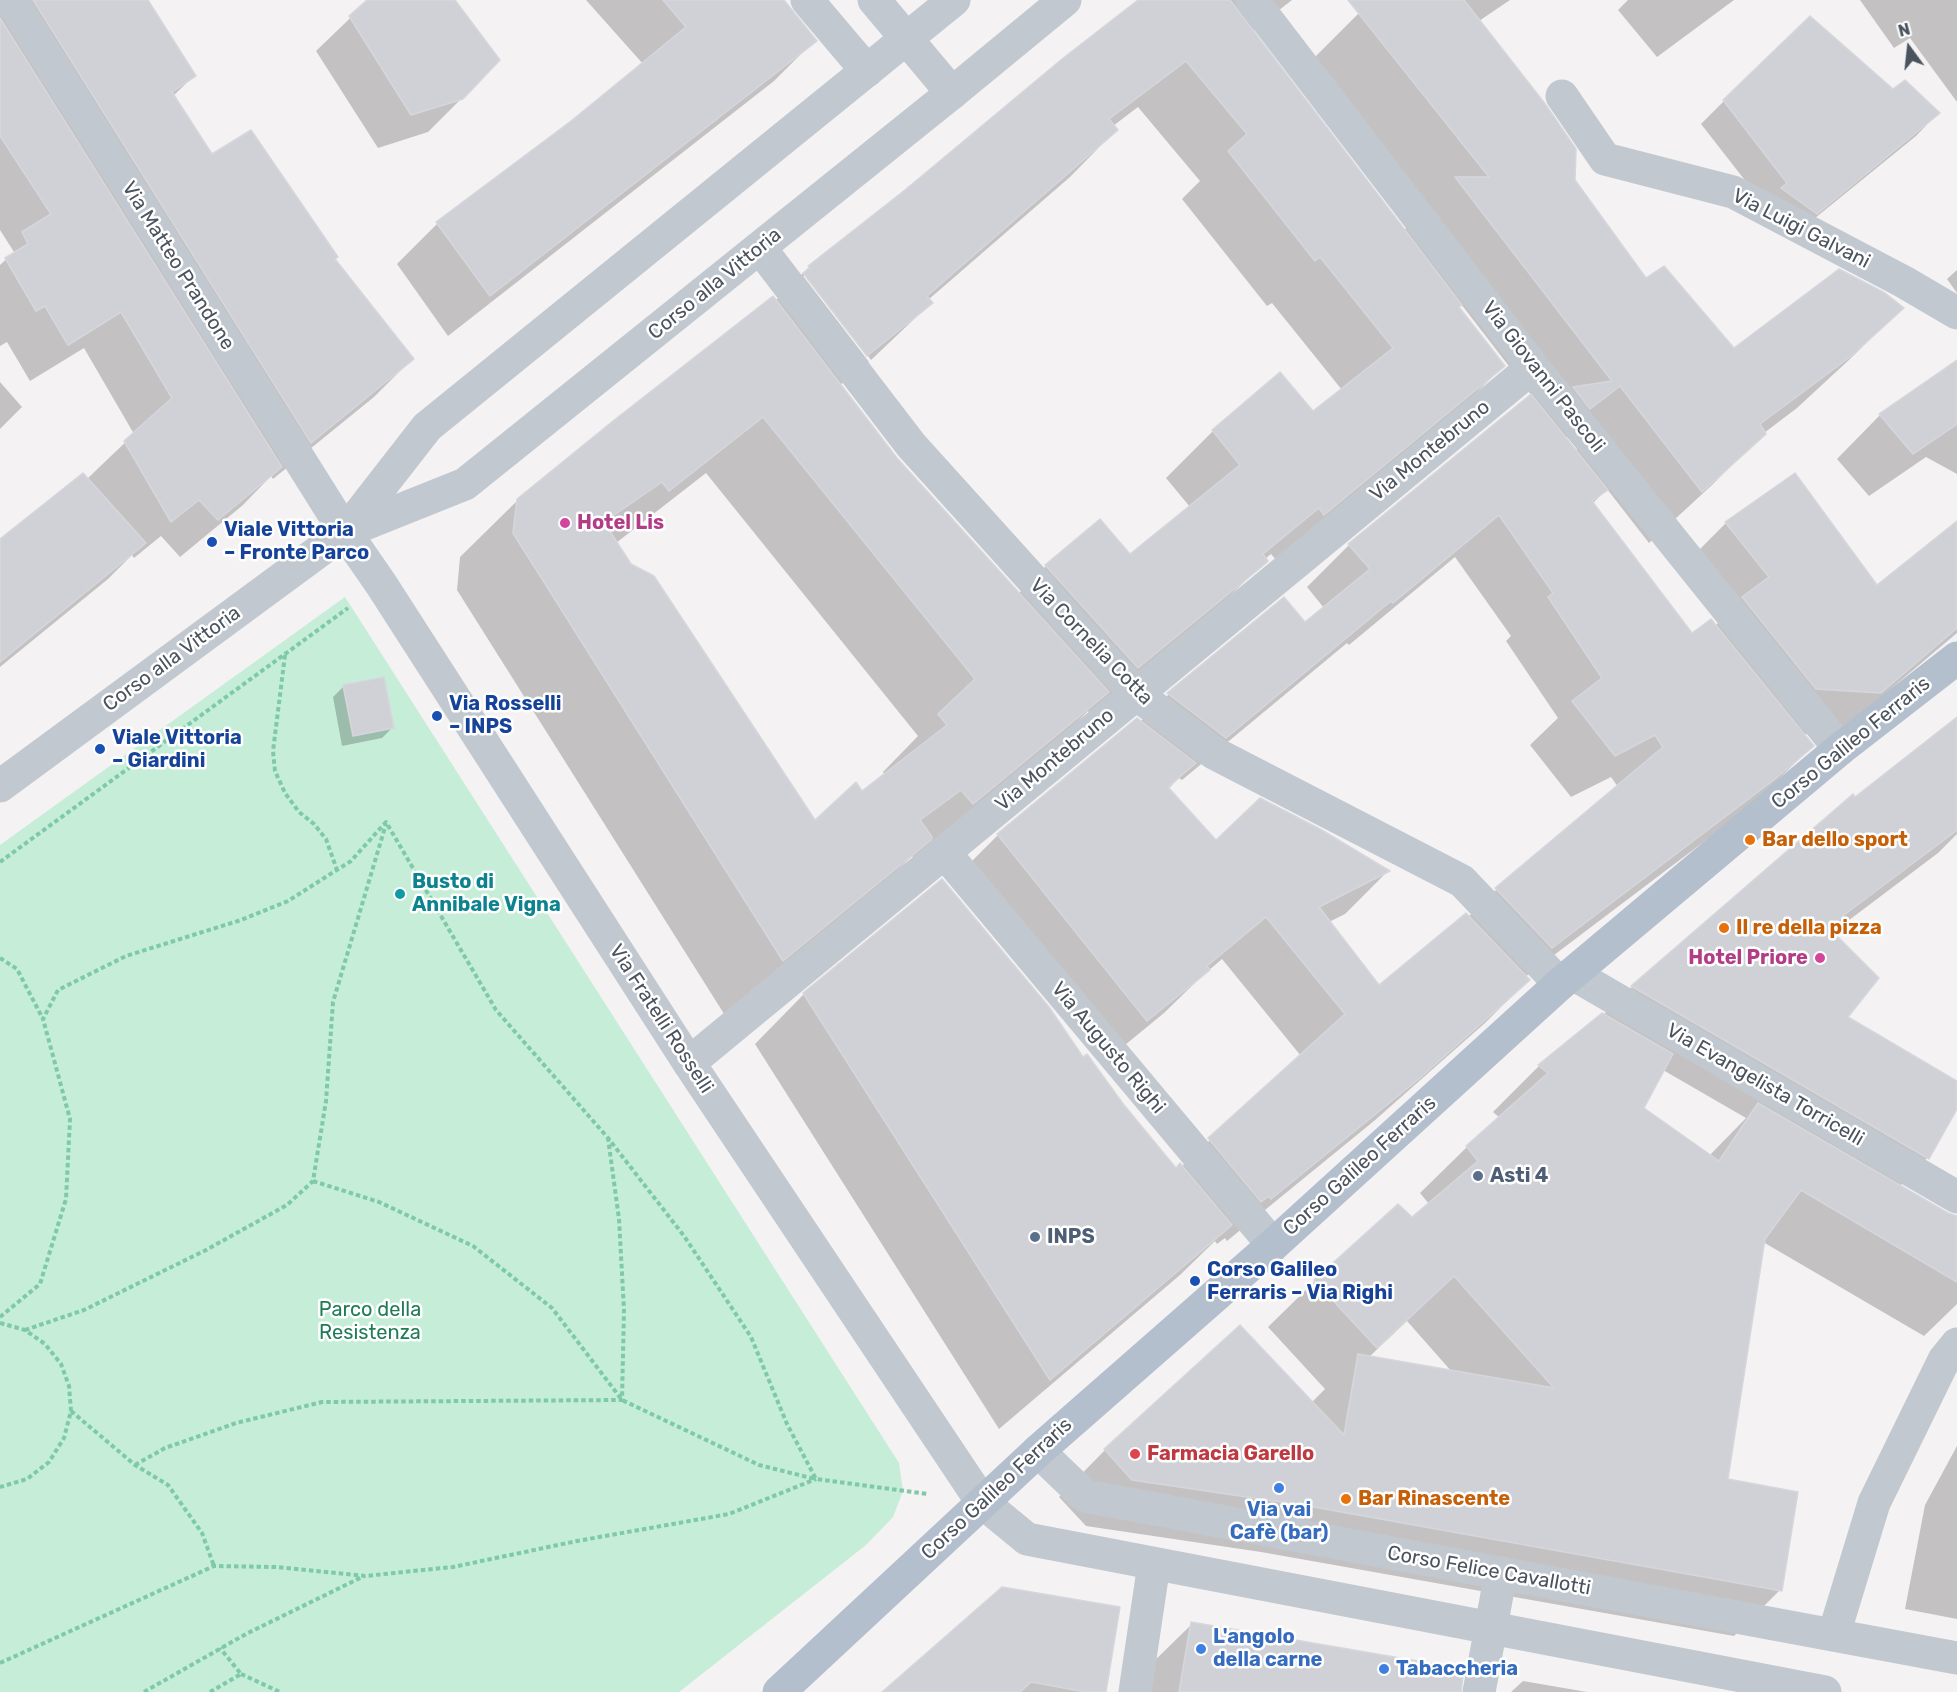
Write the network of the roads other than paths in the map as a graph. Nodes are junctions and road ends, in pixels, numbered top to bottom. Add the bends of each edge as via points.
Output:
1 (11, 0) edge
2 (807, 0) edge
3 (874, 0) edge
4 (954, 0) edge
5 (1065, 0) edge
6 (1252, 0) edge
7 (907, 40) junction
8 (867, 71) junction
9 (952, 93) junction
10 (1562, 96) dead end
11 (760, 248) junction
12 (1957, 314) edge
13 (1533, 367) junction
14 (345, 532) junction
15 (1957, 658) edge
16 (1135, 693) junction
17 (1840, 749) junction
18 (0, 786) edge
19 (944, 852) junction
20 (1567, 979) junction
21 (689, 1063) junction
22 (1957, 1197) edge
23 (1273, 1245) junction
24 (1957, 1344) edge
25 (1038, 1450) junction
26 (982, 1502) junction
27 (1154, 1564) junction
28 (1500, 1573) junction
29 (1491, 1628) junction
30 (1834, 1634) junction
31 (1957, 1658) edge
32 (780, 1692) edge
33 (1135, 1692) edge
34 (1479, 1692) edge
35 (1825, 1692) edge

1 - 14 street, Via Matteo Prandone
2 - 8 street
3 - 7 street
4 - 7 street, Corso alla Vittoria
5 - 9 street, Corso alla Vittoria
6 - 13 street, Via Giovanni Pascoli
7 - 8 street, Corso alla Vittoria
7 - 9 street
8 - 14 street, Corso alla Vittoria via 428,427
9 - 11 street, Corso alla Vittoria
10 - 12 street, Via Luigi Galvani via 1605,159 1733,192
11 - 14 street, Corso alla Vittoria via 465,484
11 - 16 street, Via Cornelia Cotta via 911,445
13 - 16 street, Via Montebruno
13 - 17 street, Via Giovanni Pascoli
14 - 18 street, Corso alla Vittoria
14 - 21 street, Via Fratelli Rosselli
15 - 17 main road, Corso Galileo Ferraris
16 - 19 street, Via Montebruno
16 - 20 street, Via Cornelia Cotta via 1214,753 1462,881
17 - 20 main road, Corso Galileo Ferraris
19 - 21 street, Via Montebruno
19 - 23 street, Via Augusto Righi
20 - 22 street, Via Evangelista Torricelli
20 - 23 main road, Corso Galileo Ferraris
21 - 26 street, Via Fratelli Rosselli
23 - 25 main road, Corso Galileo Ferraris
24 - 30 street via 1944,1360 1874,1503
25 - 26 main road, Corso Galileo Ferraris
25 - 28 street, Corso Felice Cavallotti via 1085,1496
26 - 27 street via 1027,1539
26 - 32 main road, Corso Galileo Ferraris
27 - 29 street
27 - 33 street
28 - 29 street
28 - 30 street, Corso Felice Cavallotti
29 - 34 street
29 - 35 street
30 - 31 street, Corso Felice Cavallotti

